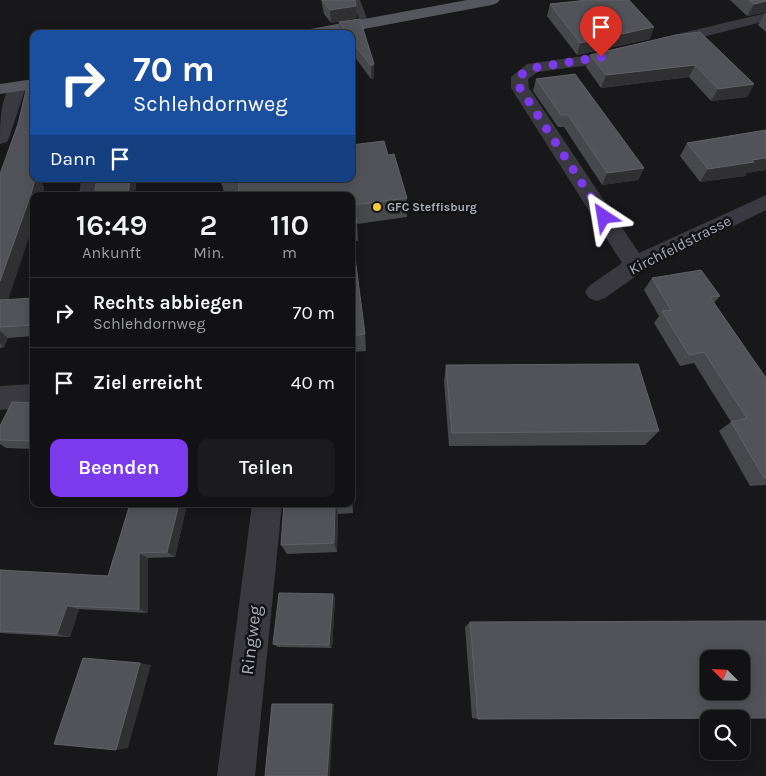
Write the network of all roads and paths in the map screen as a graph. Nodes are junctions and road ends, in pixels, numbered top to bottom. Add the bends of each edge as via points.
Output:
1 (356, 0) edge
2 (492, 0) edge
3 (766, 17) edge
4 (365, 24) junction
5 (332, 30) edge
6 (30, 78) edge
7 (13, 85) edge
8 (1, 129) edge
9 (766, 202) edge
10 (636, 265) junction
11 (597, 292) dead end
12 (30, 395) edge
13 (0, 398) edge
14 (267, 507) edge
15 (236, 776) edge

1 - 4 lane
2 - 4 main road
3 - 10 street via 590,60 533,68 519,76 520,88
4 - 5 main road
6 - 7 main road
7 - 8 street
9 - 10 street, Kirchfeldstrasse
10 - 11 street, Kirchfeldstrasse
12 - 13 street
14 - 15 street, Ringweg

